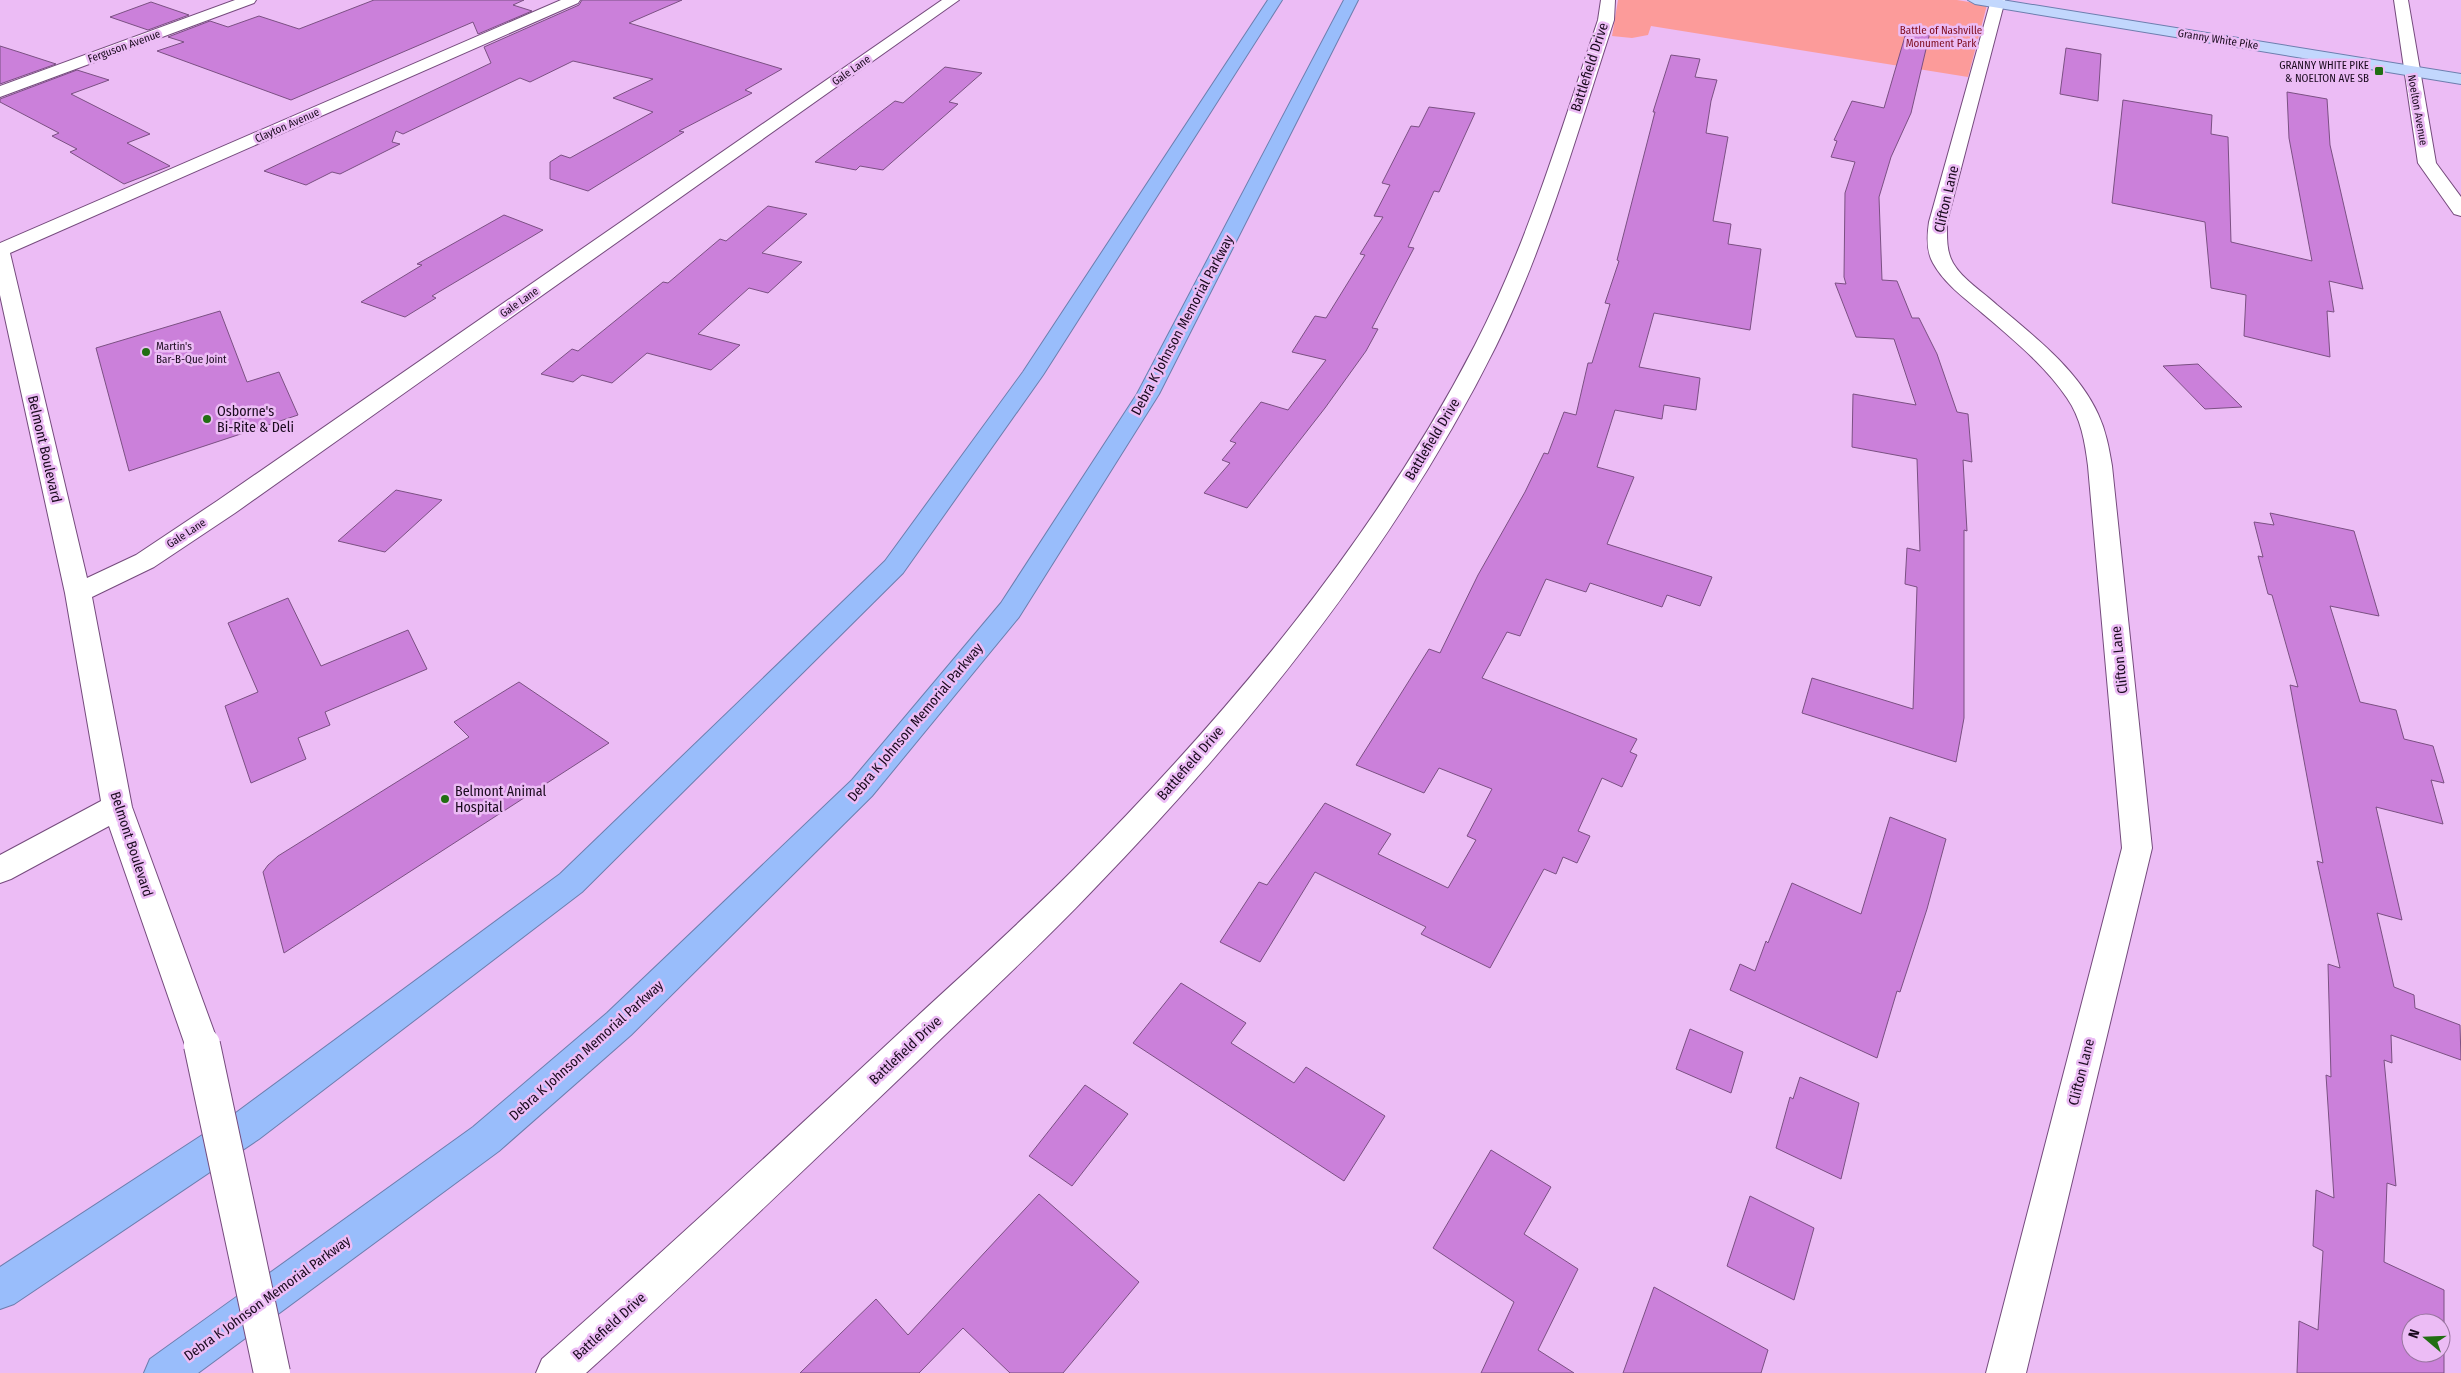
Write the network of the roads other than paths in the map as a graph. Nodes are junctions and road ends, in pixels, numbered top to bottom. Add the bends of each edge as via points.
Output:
1 (249, 0) edge
2 (574, 0) edge
3 (952, 0) edge
4 (1275, 0) edge
5 (1351, 0) edge
6 (1608, 0) edge
7 (2401, 0) edge
8 (1990, 1) edge
9 (2411, 70) junction
10 (2461, 79) edge
11 (0, 92) edge
12 (2461, 210) edge
13 (0, 251) edge
14 (78, 593) junction
15 (117, 807) junction
16 (0, 870) edge
17 (0, 1290) edge
18 (164, 1373) edge
19 (272, 1373) edge
20 (556, 1373) edge
21 (2006, 1373) edge

1 - 11 street, Ferguson Avenue
2 - 13 street, Clayton Avenue
3 - 14 street, Gale Lane via 226,507 145,561
4 - 17 highway via 1032,375 894,567 571,883 246,1127
5 - 18 highway, Debra K Johnson Memorial Parkway via 1148,394 1010,610 862,788 619,1024 486,1139
6 - 20 street, Battlefield Drive via 1606,20 1513,286 1431,442 1328,596 1205,747 1082,880 749,1196
7 - 9 street, Noelton Avenue
8 - 9 main road, Granny White Pike
8 - 21 street, Clifton Lane via 1979,74 1938,222 1936,242 1942,261 1952,275 2072,389 2095,433 2137,848
9 - 10 main road, Granny White Pike
9 - 12 street, Noelton Avenue via 2427,163
13 - 14 street, Belmont Boulevard
14 - 15 street, Belmont Boulevard
15 - 16 street
15 - 19 street, Belmont Boulevard, bridge via 202,1045

